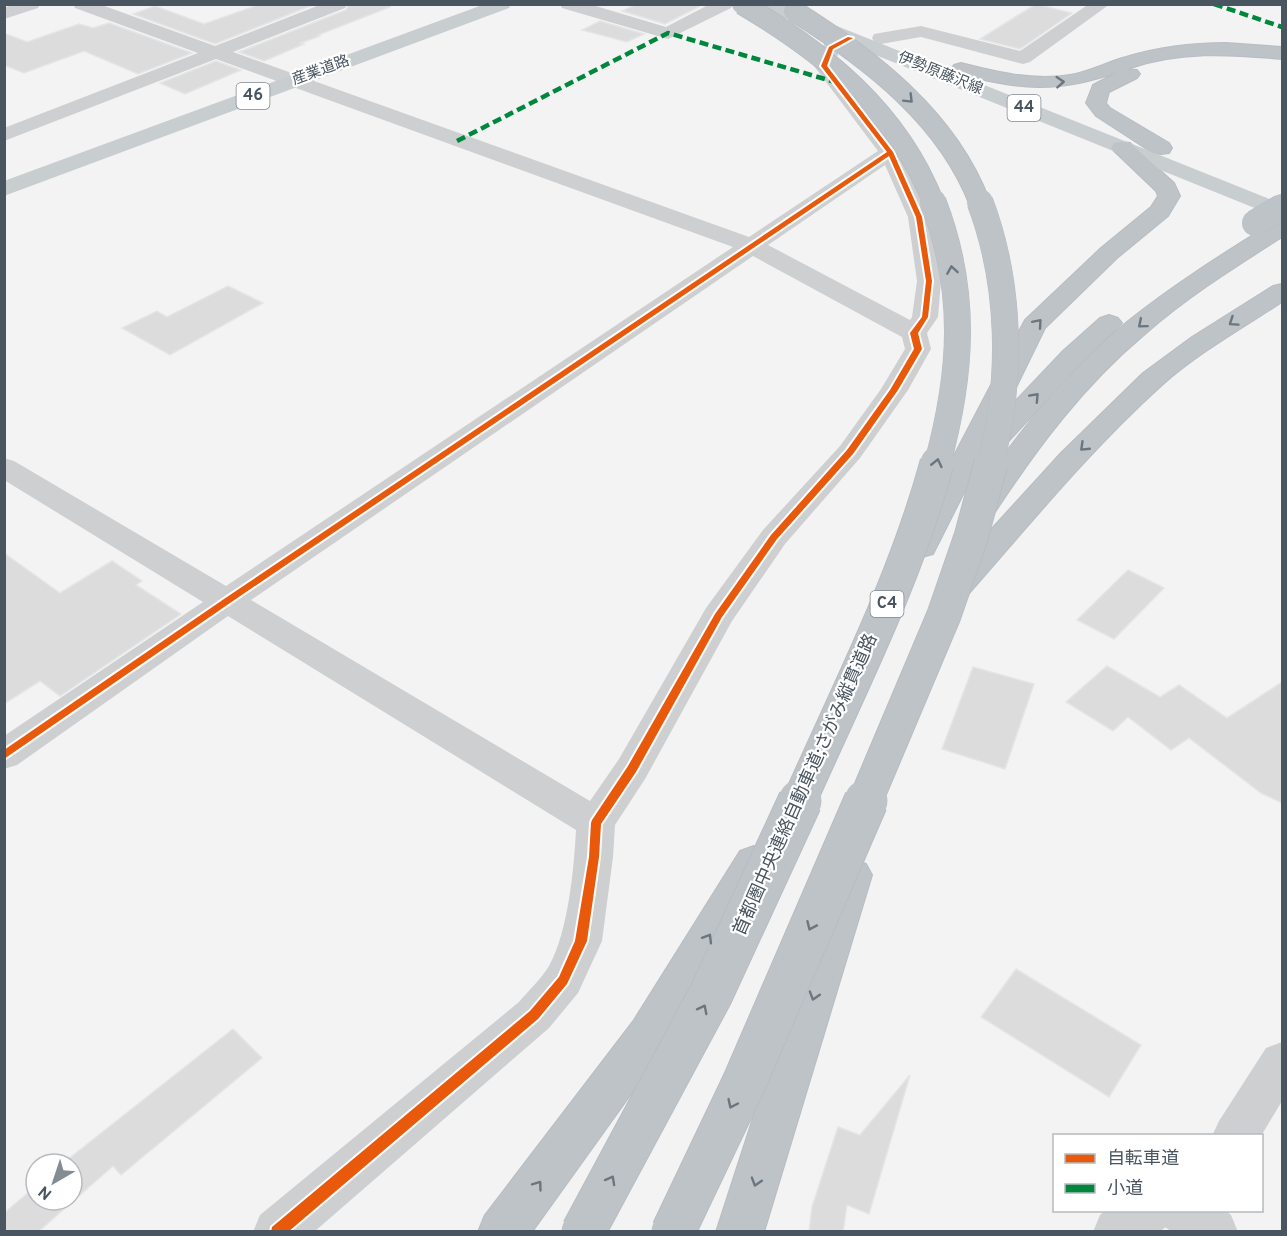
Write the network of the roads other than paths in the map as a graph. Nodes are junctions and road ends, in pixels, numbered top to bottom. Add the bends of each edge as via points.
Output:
1 (32, 4) edge
2 (81, 4) edge
3 (339, 4) edge
4 (503, 4) edge
5 (568, 4) edge
6 (725, 4) edge
7 (742, 4) edge
8 (765, 4) edge
9 (782, 4) edge
10 (804, 4) edge
11 (1102, 4) edge
12 (4, 14) edge
13 (850, 38) junction
14 (881, 38) junction
15 (215, 53) junction
16 (1282, 53) edge
17 (1282, 62) edge
18 (961, 69) junction
19 (291, 82) junction
20 (4, 135) edge
21 (1122, 148) junction
22 (1161, 148) junction
23 (890, 152) junction
24 (4, 189) edge
25 (1282, 196) edge
26 (1276, 220) edge
27 (750, 245) junction
28 (1282, 291) edge
29 (914, 333) junction
30 (4, 467) edge
31 (952, 485) junction
32 (954, 590) junction
33 (227, 601) junction
34 (4, 755) edge
35 (596, 823) junction
36 (1282, 1062) edge
37 (1236, 1134) edge
38 (1146, 1212) edge
39 (1185, 1212) edge
40 (277, 1232) edge
41 (502, 1232) edge
42 (583, 1232) edge
43 (673, 1232) edge
44 (740, 1232) edge
45 (1117, 1232) edge
46 (1214, 1232) edge

1 - 12 street
2 - 15 street
3 - 15 street
4 - 19 main road, 産業道路 / 46
5 - 6 street via 668,33
42 -> 7 highway, 首都圏中央連絡自動車道;さがみ縦貫道路 / C4, bridge via 729,958 890,597 934,472 956,373 959,326 955,283 939,210 923,174 884,115 860,90 807,44
8 - 13 main road, 伊勢原藤沢線 / 44
9 -> 43 highway, bridge via 838,38 891,82 918,108 959,163 991,231 1006,309 1005,352 994,448 976,518 938,633 745,1078
10 - 14 main road, 伊勢原藤沢線 / 44
11 - 14 street via 1023,58 921,31
13 - 21 main road, 伊勢原藤沢線 / 44
13 - 23 street via 831,48 824,66
14 - 18 main road, 伊勢原藤沢線 / 44
15 - 19 street
15 - 20 street
18 -> 16 highway via 1013,81 1058,82 1189,49 1238,48
17 - 22 highway via 1237,57 1188,58 1125,76 1100,89 1096,103 1103,112
18 - 22 main road, 伊勢原藤沢線 / 44
19 - 24 main road, 産業道路 / 46
19 - 27 street
21 - 26 main road, 伊勢原藤沢線 / 44
31 -> 21 highway via 1034,325 1166,203 1166,188
22 - 25 main road, 伊勢原藤沢線 / 44
23 - 27 street
23 - 29 street via 919,217 929,281 925,317
31 -> 26 highway via 1072,357 1131,303 1211,249
26 -> 32 highway via 1112,349 1064,399 1002,474 974,521
27 - 29 street
27 - 33 street
28 -> 32 highway via 1201,343 1154,380 1071,459
29 - 35 street via 918,349 894,390 850,452 774,537 718,616 632,769
30 - 33 street
41 -> 31 highway via 649,1034 837,726
32 -> 44 highway via 890,752
33 - 34 street
33 - 35 street
35 - 40 street via 581,941 563,980 534,1015
36 - 37 street
38 - 45 street
39 - 46 street

